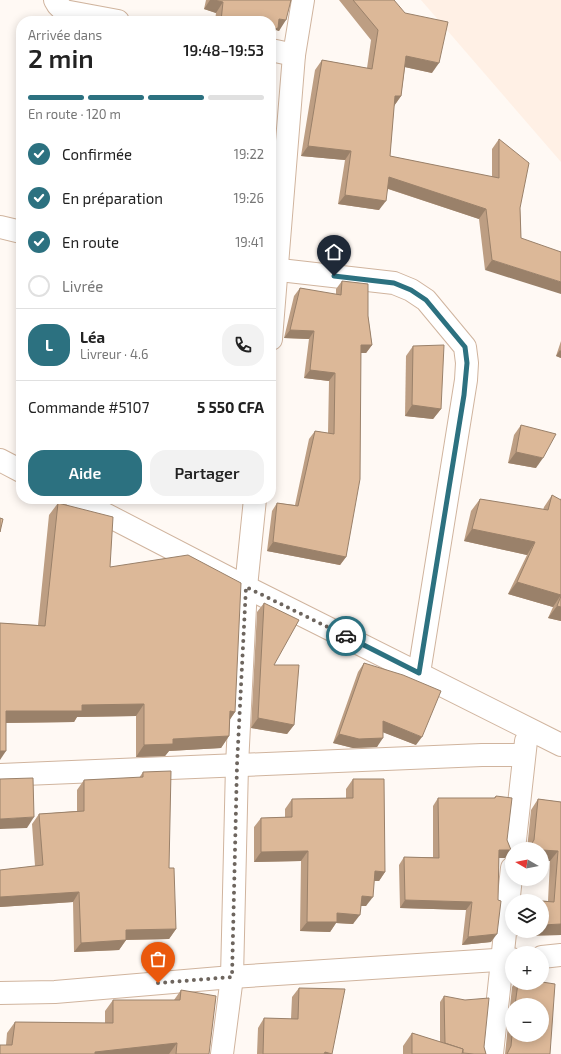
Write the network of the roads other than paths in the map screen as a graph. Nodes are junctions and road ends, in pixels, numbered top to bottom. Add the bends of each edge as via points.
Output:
1 (56, 0) edge
2 (303, 0) edge
3 (91, 16) edge
4 (276, 51) edge
5 (294, 55) junction
6 (0, 227) edge
7 (16, 231) edge
8 (276, 248) edge
9 (276, 269) edge
10 (0, 460) edge
11 (16, 468) edge
12 (86, 504) edge
13 (254, 504) edge
14 (246, 587) junction
15 (419, 673) junction
16 (527, 728) junction
17 (561, 745) edge
18 (524, 755) junction
19 (237, 765) junction
20 (0, 775) edge
21 (515, 842) edge
22 (511, 886) edge
23 (508, 946) edge
24 (561, 955) edge
25 (549, 956) edge
26 (505, 959) edge
27 (505, 972) edge
28 (232, 977) junction
29 (0, 993) edge
30 (222, 1054) edge
31 (492, 1054) edge

1 - 3 street via 64,11
2 - 5 street
4 - 5 street
5 - 8 street
6 - 7 street
9 - 15 street via 394,283 426,300 465,347 466,380
10 - 11 street
12 - 14 street
13 - 14 street
14 - 15 street
14 - 19 street
15 - 16 street
16 - 17 street
16 - 18 street
18 - 19 street
18 - 21 street
19 - 20 street
19 - 28 street
22 - 23 street
24 - 25 street
26 - 28 street
27 - 31 street
28 - 29 street via 55,992
28 - 30 street

